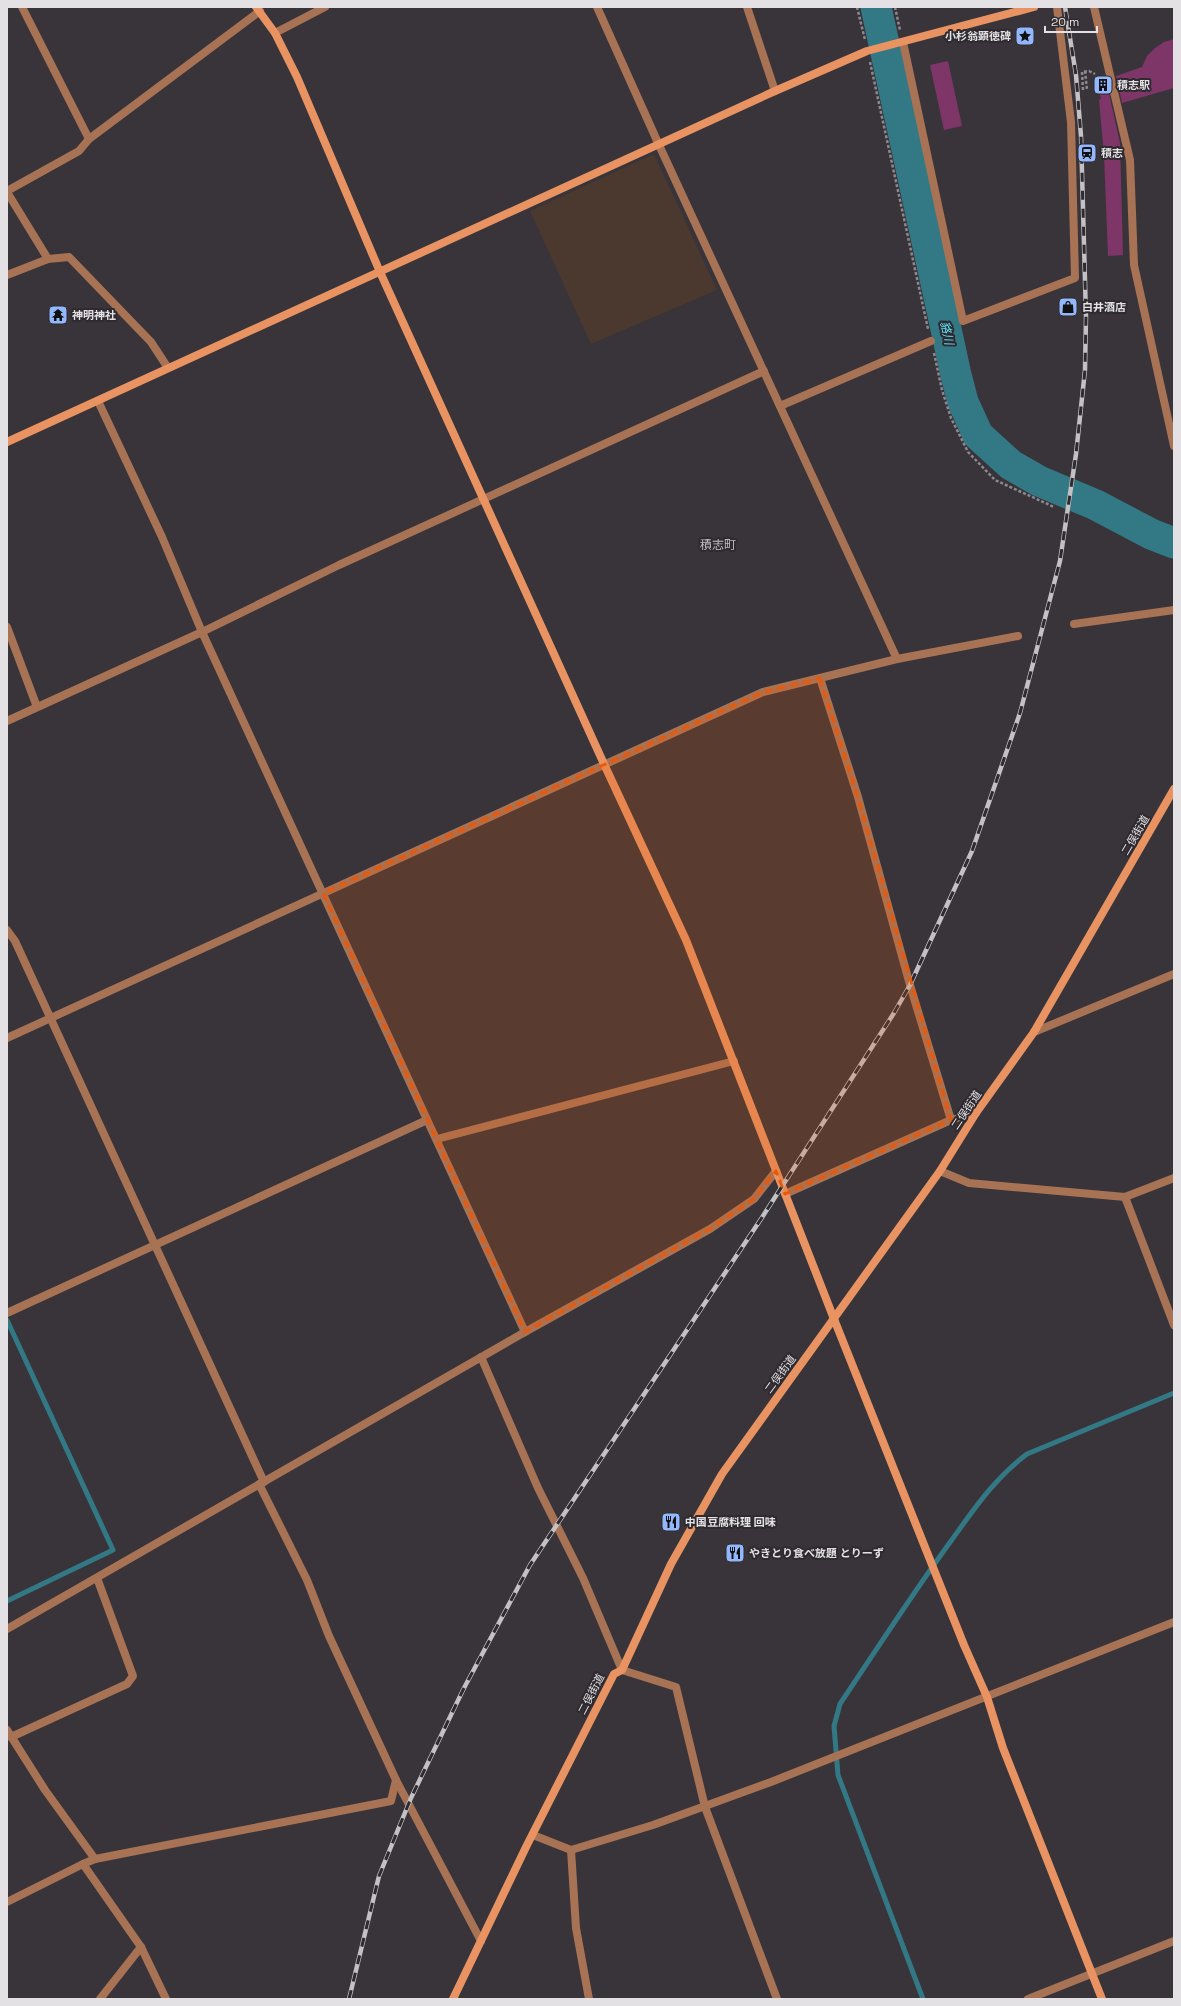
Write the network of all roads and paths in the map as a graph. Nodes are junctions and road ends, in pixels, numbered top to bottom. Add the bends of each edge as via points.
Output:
1 (22, 7) edge
2 (325, 7) edge
3 (597, 7) edge
4 (746, 7) edge
5 (857, 7) edge
6 (895, 7) edge
7 (1034, 7) edge
8 (1057, 7) edge
9 (1094, 7) edge
10 (258, 9) edge
11 (275, 33) junction
12 (903, 42) junction
13 (867, 51) junction
14 (1096, 74) dead end
15 (1085, 90) dead end
16 (775, 91) junction
17 (89, 139) junction
18 (659, 145) junction
19 (7, 192) edge
20 (48, 259) junction
21 (380, 272) junction
22 (7, 275) edge
23 (931, 340) junction
24 (168, 368) junction
25 (764, 371) junction
26 (98, 401) junction
27 (780, 406) junction
28 (7, 442) edge
29 (1174, 446) edge
30 (484, 499) junction
31 (1054, 507) dead end
32 (1174, 610) edge
33 (1074, 624) dead end
34 (7, 627) edge
35 (202, 632) junction
36 (1018, 636) dead end
37 (897, 659) junction
38 (820, 678) junction
39 (37, 707) junction
40 (7, 721) edge
41 (604, 764) junction
42 (1174, 789) edge
43 (322, 893) junction
44 (7, 930) edge
45 (1174, 974) edge
46 (50, 1018) junction
47 (1034, 1032) junction
48 (7, 1038) edge
49 (734, 1061) junction
50 (976, 1113) junction
51 (427, 1120) junction
52 (951, 1120) junction
53 (437, 1139) junction
54 (776, 1171) junction
55 (940, 1171) junction
56 (1174, 1178) edge
57 (785, 1194) junction
58 (1125, 1197) junction
59 (155, 1245) junction
60 (7, 1313) edge
61 (834, 1319) junction
62 (1174, 1325) edge
63 (525, 1332) junction
64 (481, 1357) junction
65 (262, 1483) junction
66 (97, 1578) junction
67 (1174, 1622) edge
68 (7, 1629) edge
69 (622, 1670) junction
70 (987, 1697) junction
71 (9, 1733) edge
72 (396, 1780) junction
73 (705, 1807) junction
74 (533, 1834) junction
75 (570, 1850) junction
76 (95, 1859) junction
77 (83, 1864) junction
78 (7, 1902) edge
79 (481, 1941) junction
80 (1174, 1941) edge
81 (141, 1947) junction
82 (1092, 1974) junction
83 (100, 1999) edge
84 (166, 1999) edge
85 (453, 1999) edge
86 (589, 1999) edge
87 (777, 1999) edge
88 (1028, 1999) edge
89 (1102, 1999) edge

1 - 17 street
2 - 11 street
3 - 18 street
4 - 16 street
5 - 13 path
6 - 12 path
7 - 12 street
8 - 12 street via 1071,122 1075,278 964,321
9 - 29 street via 1130,160 1134,265
10 - 11 street
10 - 17 street
11 - 21 street via 297,77
12 - 13 street
13 - 16 street
13 - 23 path
14 - 15 path via 1085,71
16 - 18 street
17 - 19 street via 79,151
18 - 21 street
18 - 25 street
19 - 20 street
20 - 22 street
20 - 24 street via 69,257 150,342
21 - 24 street
21 - 30 street
23 - 27 street
23 - 31 path via 944,397 968,452 995,480
24 - 26 street
25 - 27 street
25 - 30 street
26 - 28 street
26 - 35 street via 162,537
27 - 37 street
30 - 35 street via 339,565
30 - 41 street
32 - 33 street
34 - 39 street
35 - 39 street
35 - 43 street
36 - 37 street
37 - 38 street
38 - 41 street via 764,692
38 - 52 street via 858,797 910,985
39 - 40 street
41 - 43 street
41 - 49 street via 686,940
42 - 47 street, 二俣街道
43 - 46 street
43 - 51 street
44 - 46 street via 15,941
45 - 47 street
46 - 48 street
46 - 59 street
47 - 50 street, 二俣街道
49 - 53 street
49 - 54 street
50 - 52 street
50 - 55 street, 二俣街道
51 - 53 street
51 - 59 street
52 - 57 street
53 - 63 street
54 - 57 street
54 - 63 street via 754,1199 710,1229
55 - 58 street via 969,1183
55 - 61 street, 二俣街道
56 - 58 street
57 - 61 street
58 - 62 street
59 - 60 street
59 - 65 street
61 - 69 street, 二俣街道 via 722,1474 671,1564
61 - 70 street
63 - 64 street
64 - 65 street
64 - 69 street via 538,1488 583,1578
65 - 66 street
65 - 72 street
66 - 68 street
66 - 71 street via 132,1676 127,1684
67 - 70 street
69 - 73 street via 676,1687
69 - 74 street, 二俣街道 via 614,1674
70 - 73 street
70 - 82 street via 1003,1748
71 - 76 street via 45,1790
72 - 76 street via 391,1802
72 - 79 street
73 - 75 street
73 - 87 street
74 - 75 street
74 - 79 street, 二俣街道
75 - 86 street via 576,1928
76 - 77 street
77 - 78 street
77 - 81 street
79 - 85 street, 二俣街道
80 - 82 street
81 - 83 street
81 - 84 street
82 - 88 street
82 - 89 street

